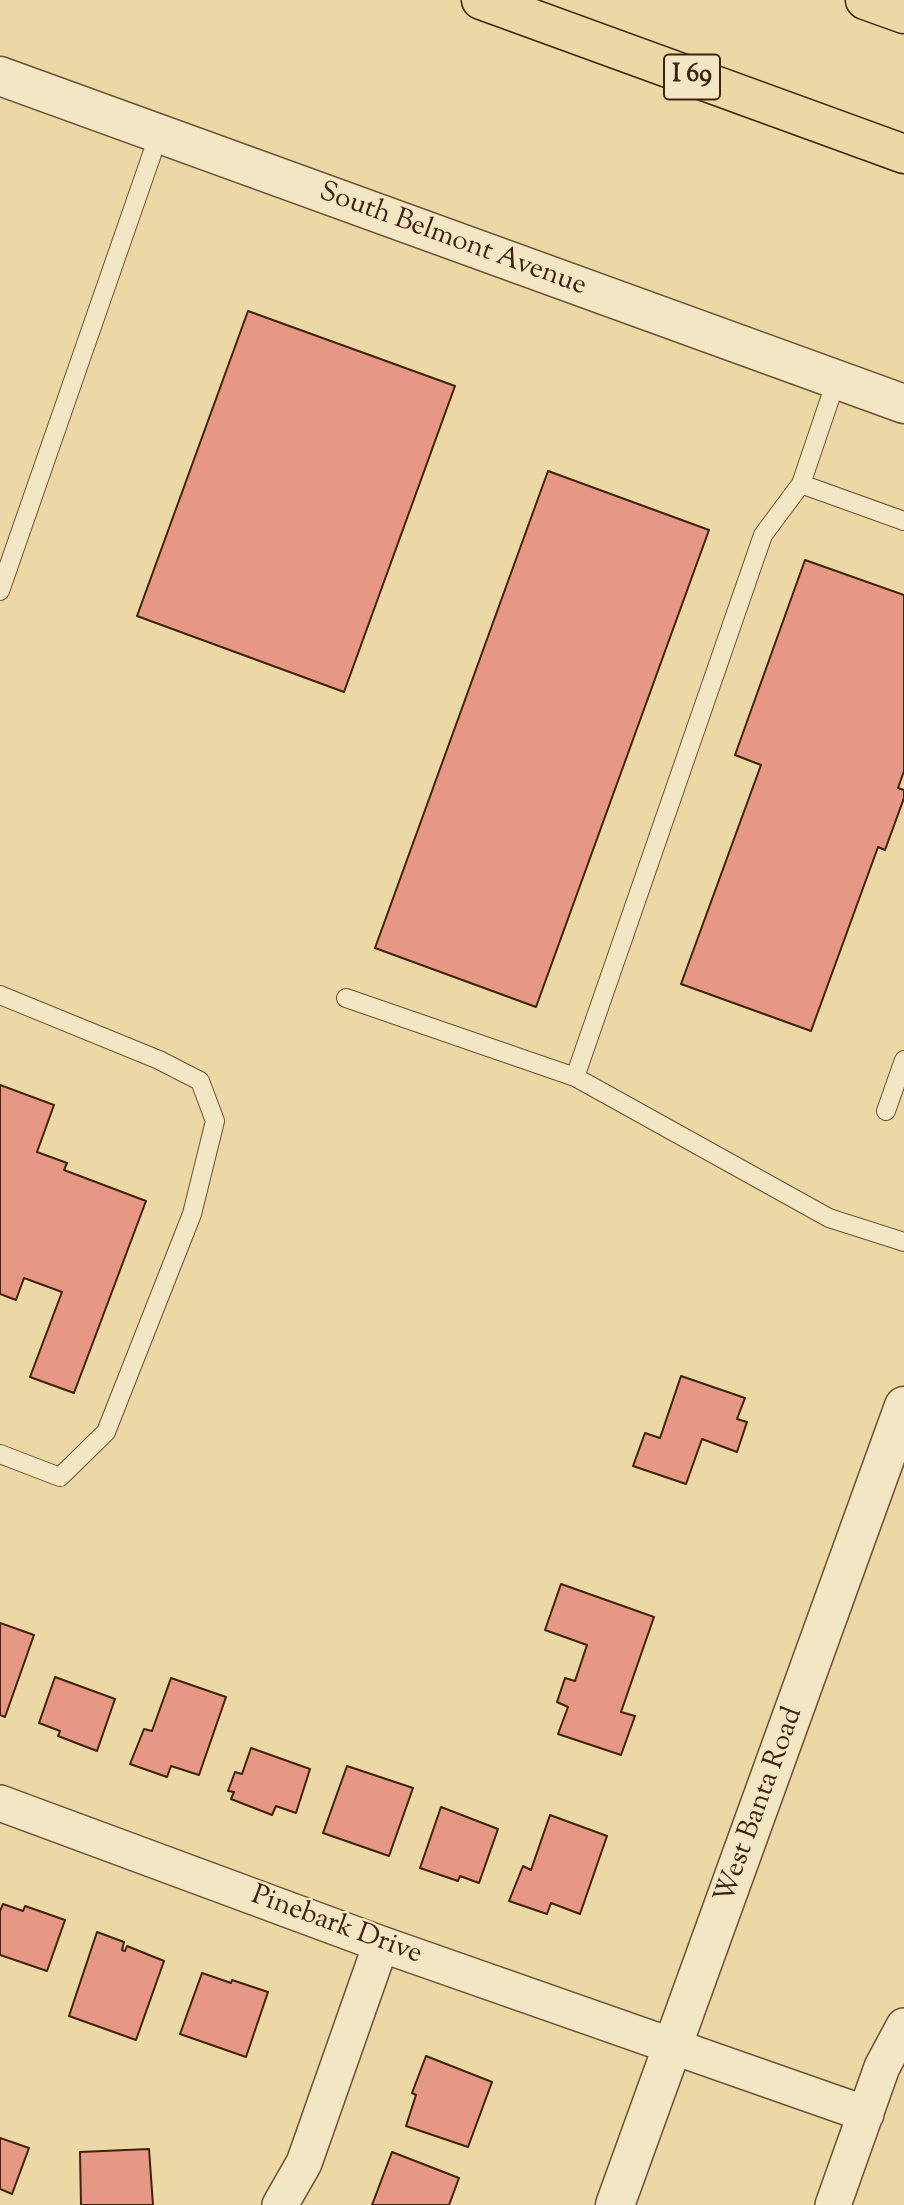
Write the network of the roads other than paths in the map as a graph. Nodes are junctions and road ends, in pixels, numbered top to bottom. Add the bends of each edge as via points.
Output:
1 (481, 0) edge
2 (865, 0) edge
3 (904, 14) edge
4 (0, 76) edge
5 (159, 134) junction
6 (904, 154) edge
7 (836, 381) junction
8 (904, 404) edge
9 (801, 484) junction
10 (904, 521) edge
11 (0, 591) edge
12 (0, 995) edge
13 (346, 998) dead end
14 (904, 1060) edge
15 (575, 1077) junction
16 (886, 1111) dead end
17 (904, 1242) edge
18 (904, 1406) edge
19 (0, 1454) edge
20 (0, 1802) edge
21 (381, 1944) junction
22 (904, 2026) edge
23 (674, 2046) junction
24 (866, 2114) junction
25 (280, 2205) edge
26 (615, 2205) edge
27 (833, 2205) edge

1 - 6 highway, I 69
2 - 3 highway
4 - 5 street, South Belmont Avenue
5 - 7 street, South Belmont Avenue
5 - 11 lane
7 - 8 street, South Belmont Avenue
7 - 9 lane
9 - 10 lane
9 - 15 lane via 763,535
12 - 19 lane via 200,1081 215,1121 192,1214 106,1432 60,1477
13 - 15 lane
14 - 16 lane
15 - 17 lane via 829,1218
18 - 23 street, West Banta Road
20 - 21 street, Pinebark Drive
21 - 23 street, Pinebark Drive
21 - 25 street via 304,2163
22 - 24 street via 882,2067
23 - 24 street, Pinebark Drive
23 - 26 street, West Banta Road
24 - 27 street

